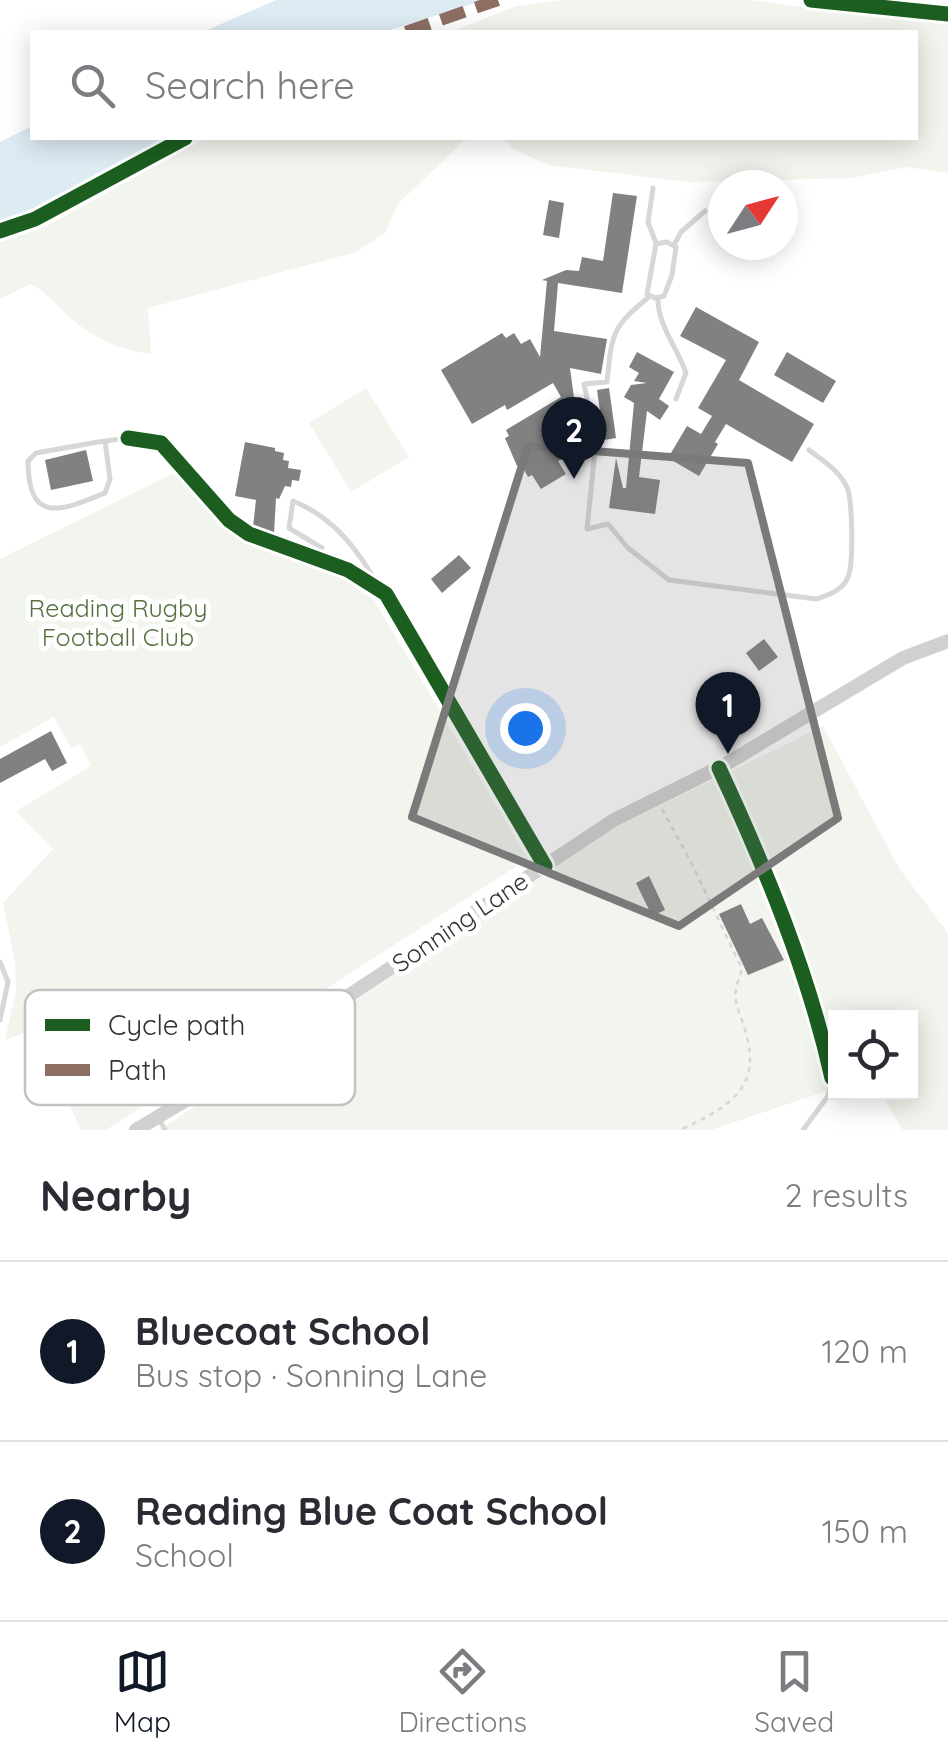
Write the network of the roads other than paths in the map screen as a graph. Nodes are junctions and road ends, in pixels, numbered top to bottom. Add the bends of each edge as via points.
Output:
1 (653, 188) dead end
2 (705, 211) dead end
3 (656, 244) junction
4 (673, 246) junction
5 (654, 297) junction
6 (676, 399) dead end
7 (128, 438) joint
8 (105, 441) junction
9 (809, 450) dead end
10 (322, 548) dead end
11 (381, 591) junction
12 (948, 641) edge
13 (719, 768) junction
14 (545, 866) junction
15 (0, 962) edge
16 (355, 992) edge
17 (0, 1020) edge
18 (828, 1060) edge
19 (828, 1096) edge
20 (188, 1105) edge
21 (161, 1124) edge
22 (136, 1130) edge
23 (802, 1130) edge

1 - 3 lane via 648,222
2 - 4 lane
3 - 4 lane
3 - 5 lane via 647,294
4 - 5 lane via 672,275 664,296
5 - 6 lane via 686,373
5 - 9 lane via 612,335 608,382 584,384 596,440 587,529 608,524 669,580 816,598 835,592 848,580 851,560 848,488
7 - 8 lane
7 - 11 street via 161,443 249,534 348,570
8 - 8 lane via 28,460 32,496 40,506 52,510 105,493
10 - 11 lane via 289,528 293,501 319,512 364,559
11 - 14 street
12 - 13 main road, Sonning Lane via 903,658
13 - 14 main road, Sonning Lane via 614,820
13 - 18 street via 772,891
14 - 16 main road, Sonning Lane
15 - 17 lane via 8,982
19 - 23 lane
20 - 21 main road, Sonning Lane
21 - 22 main road, Sonning Lane

